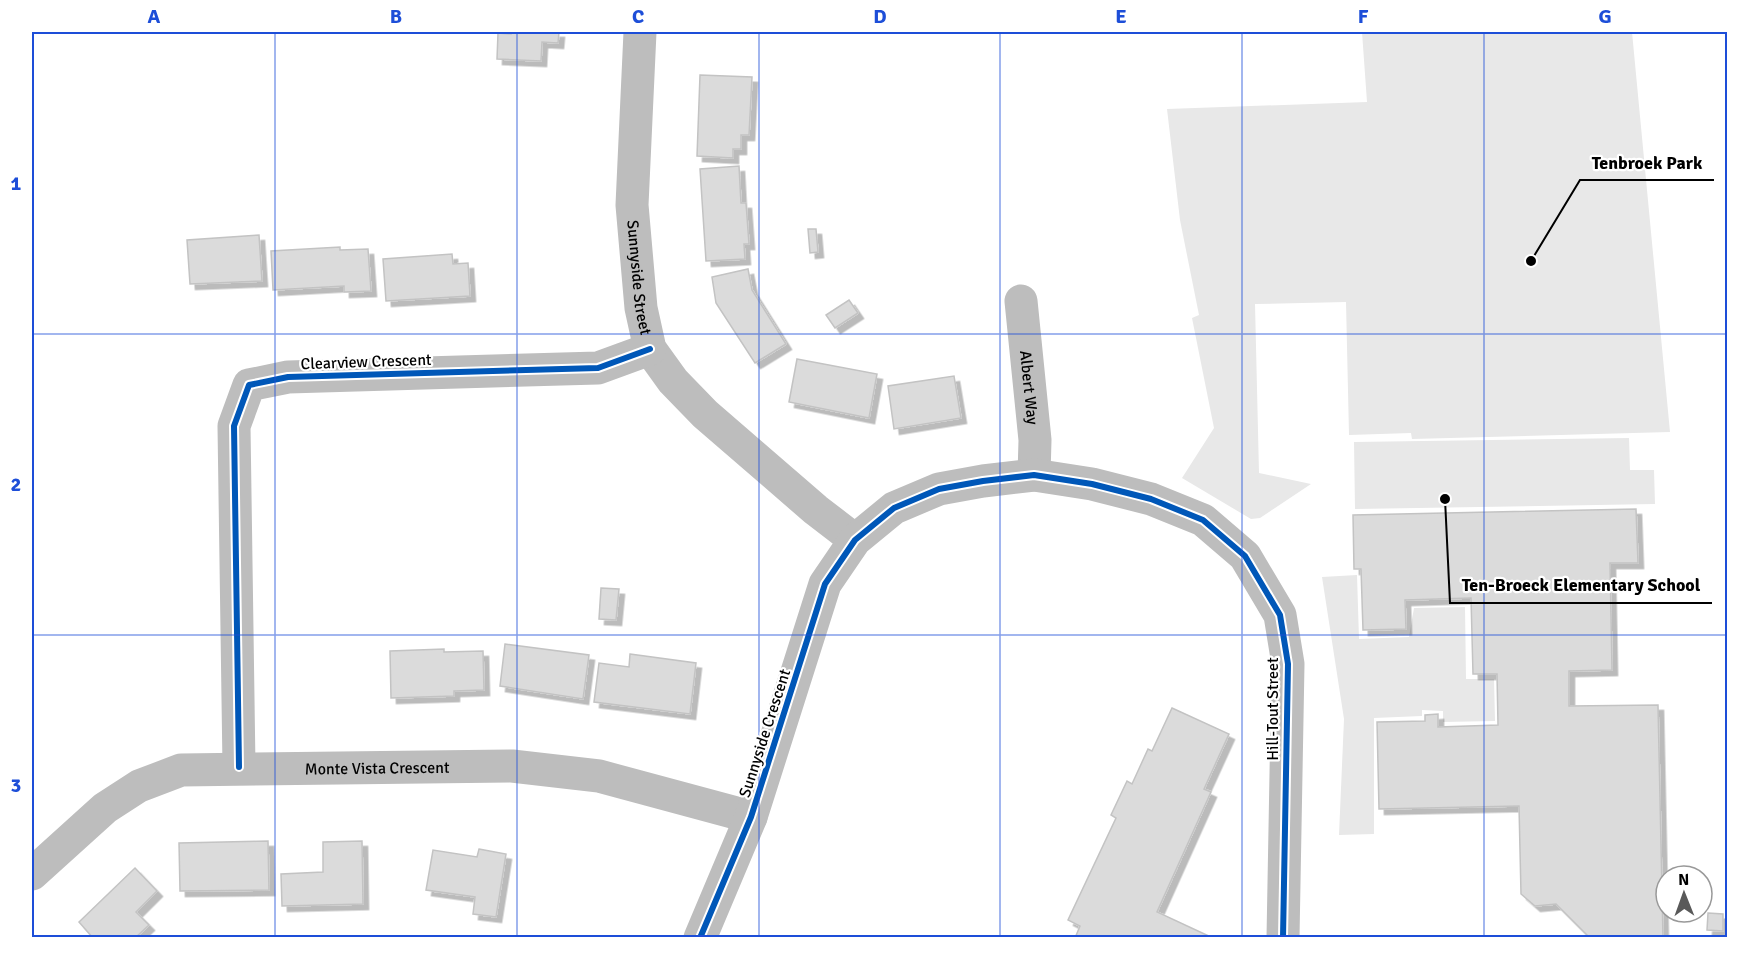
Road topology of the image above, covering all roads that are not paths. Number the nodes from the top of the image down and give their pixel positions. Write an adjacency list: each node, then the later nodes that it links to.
1 (640, 32): 3 (street, Sunnyside Street)
2 (1021, 301): 4 (street, Albert Way)
3 (650, 349): 5 (street, Sunnyside Street); 6 (street, Clearview Crescent)
4 (1034, 475): 5 (street, Hill-Tout Street); 10 (street, Hill-Tout Street)
5 (855, 540): 7 (street, Sunnyside Crescent)
6 (239, 767): 7 (street, Monte Vista Crescent); 8 (street, Monte Vista Crescent)
7 (751, 817): 9 (street, Sunnyside Crescent)
8 (32, 874)
9 (700, 938)
10 (1283, 938)

